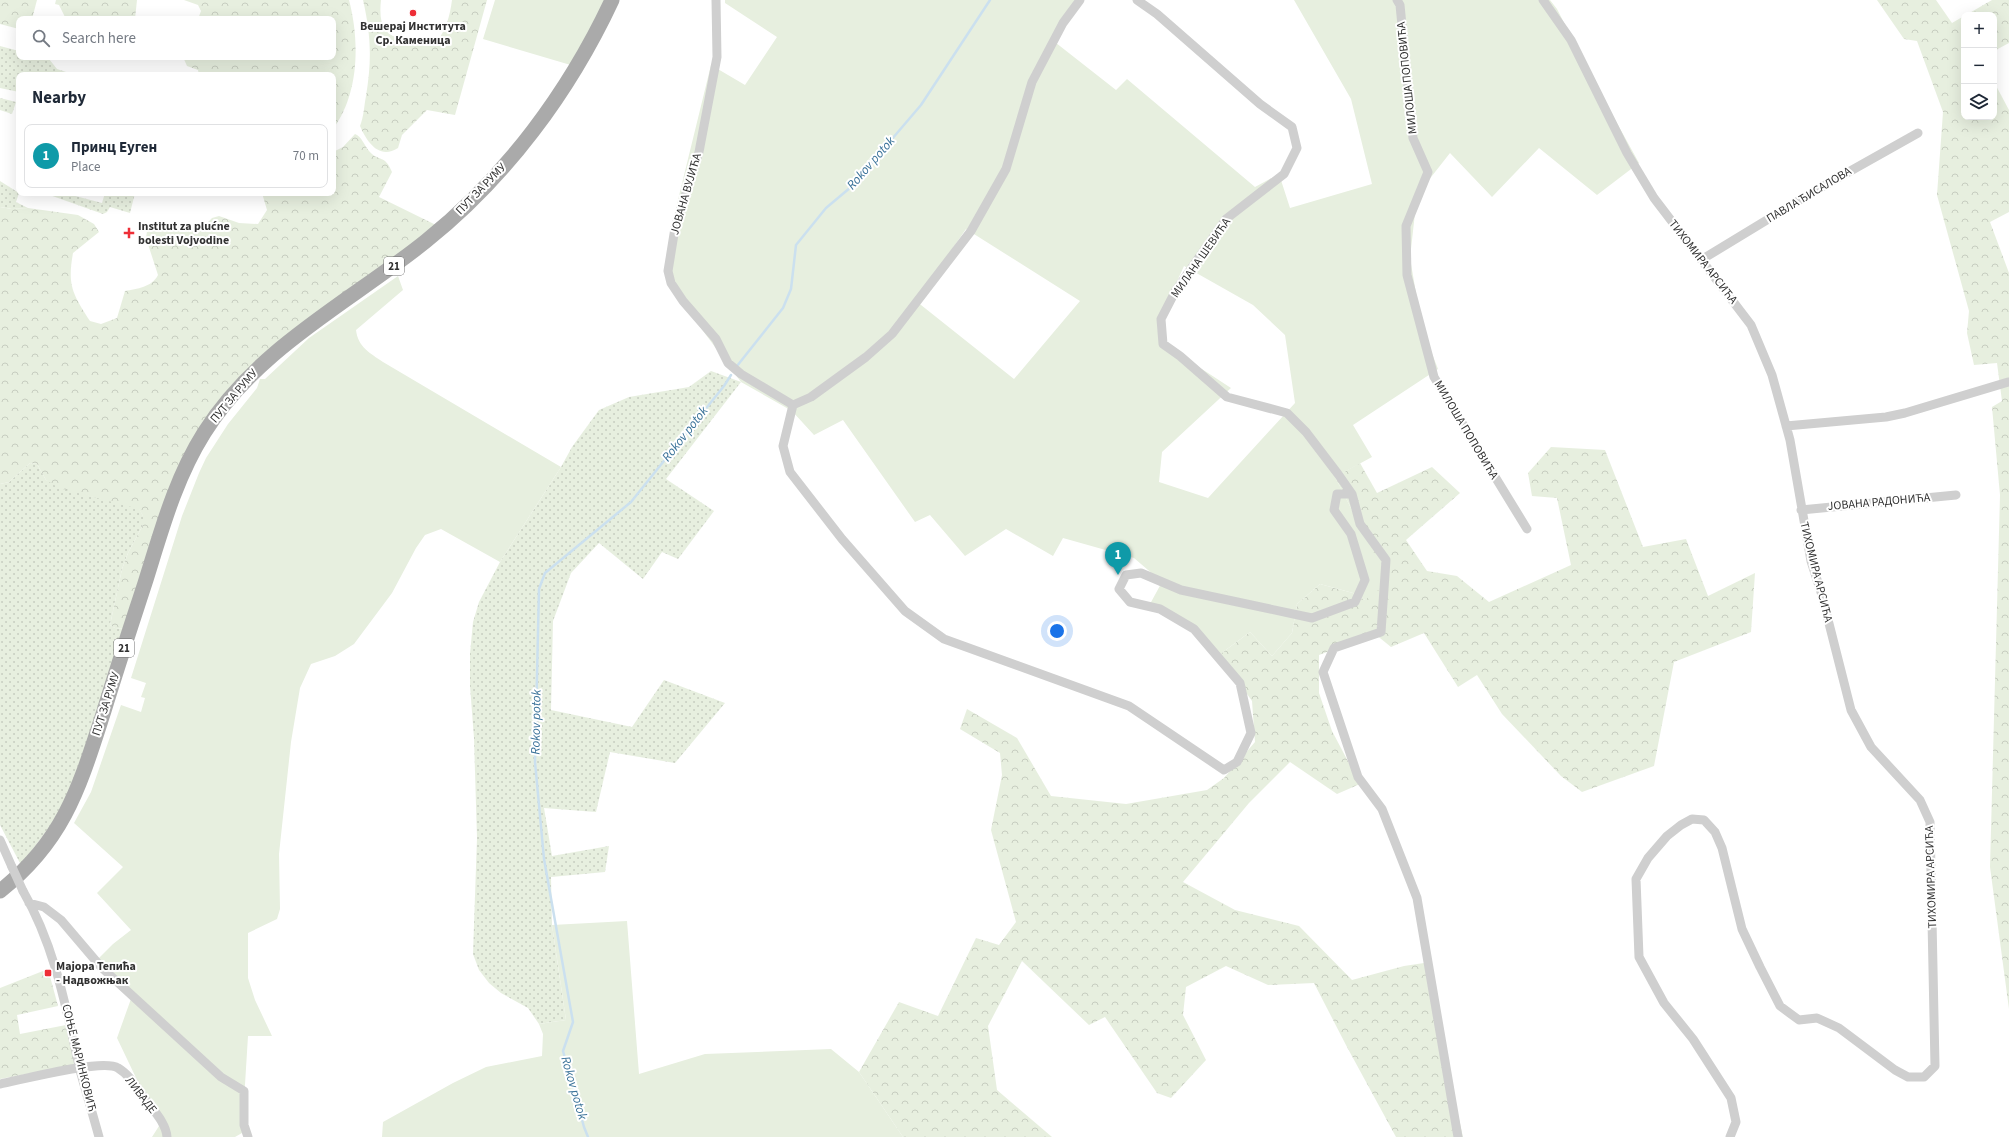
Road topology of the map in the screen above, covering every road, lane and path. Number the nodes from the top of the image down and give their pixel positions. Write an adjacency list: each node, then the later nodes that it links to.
1 (612, 0): 17 (main road, ПУТ ЗА РУМУ / 21)
2 (716, 0): 10 (street, ЈОВАНА ВУЈИЋА)
3 (1080, 0): 10 (street)
4 (1137, 0): 12 (street, МИЛАНА ШЕВИЋА)
5 (1397, 0): 15 (street, МИЛОША ПОПОВИЋА)
6 (1543, 0): 8 (street, ТИХОМИРА АРСИЋА)
7 (1918, 133): 8 (street, ПАВЛА ЂИСАЛОВА)
8 (1701, 260): 11 (street, ТИХОМИРА АРСИЋА)
9 (2008, 382): 11 (street)
10 (793, 405): 12 (street)
11 (1786, 426): 14 (street, ТИХОМИРА АРСИЋА)
12 (1352, 494): 24 (street)
13 (1956, 495): 14 (street, ЈОВАНА РАДОНИЋА)
14 (1801, 510): 25 (street, ТИХОМИРА АРСИЋА)
15 (1527, 529)
16 (0, 840): 18 (street, СОЊЕ МАРИНКОВИЋ, bridge)
17 (0, 891)
18 (29, 903): 19 (street, СОЊЕ МАРИНКОВИЋ); 23 (street)
19 (80, 1068): 20 (street); 21 (street, СОЊЕ МАРИНКОВИЋ); 22 (street, ЛИВАДЕ)
20 (0, 1084)
21 (100, 1137)
22 (167, 1137)
23 (248, 1137)
24 (1458, 1137)
25 (1730, 1137)

